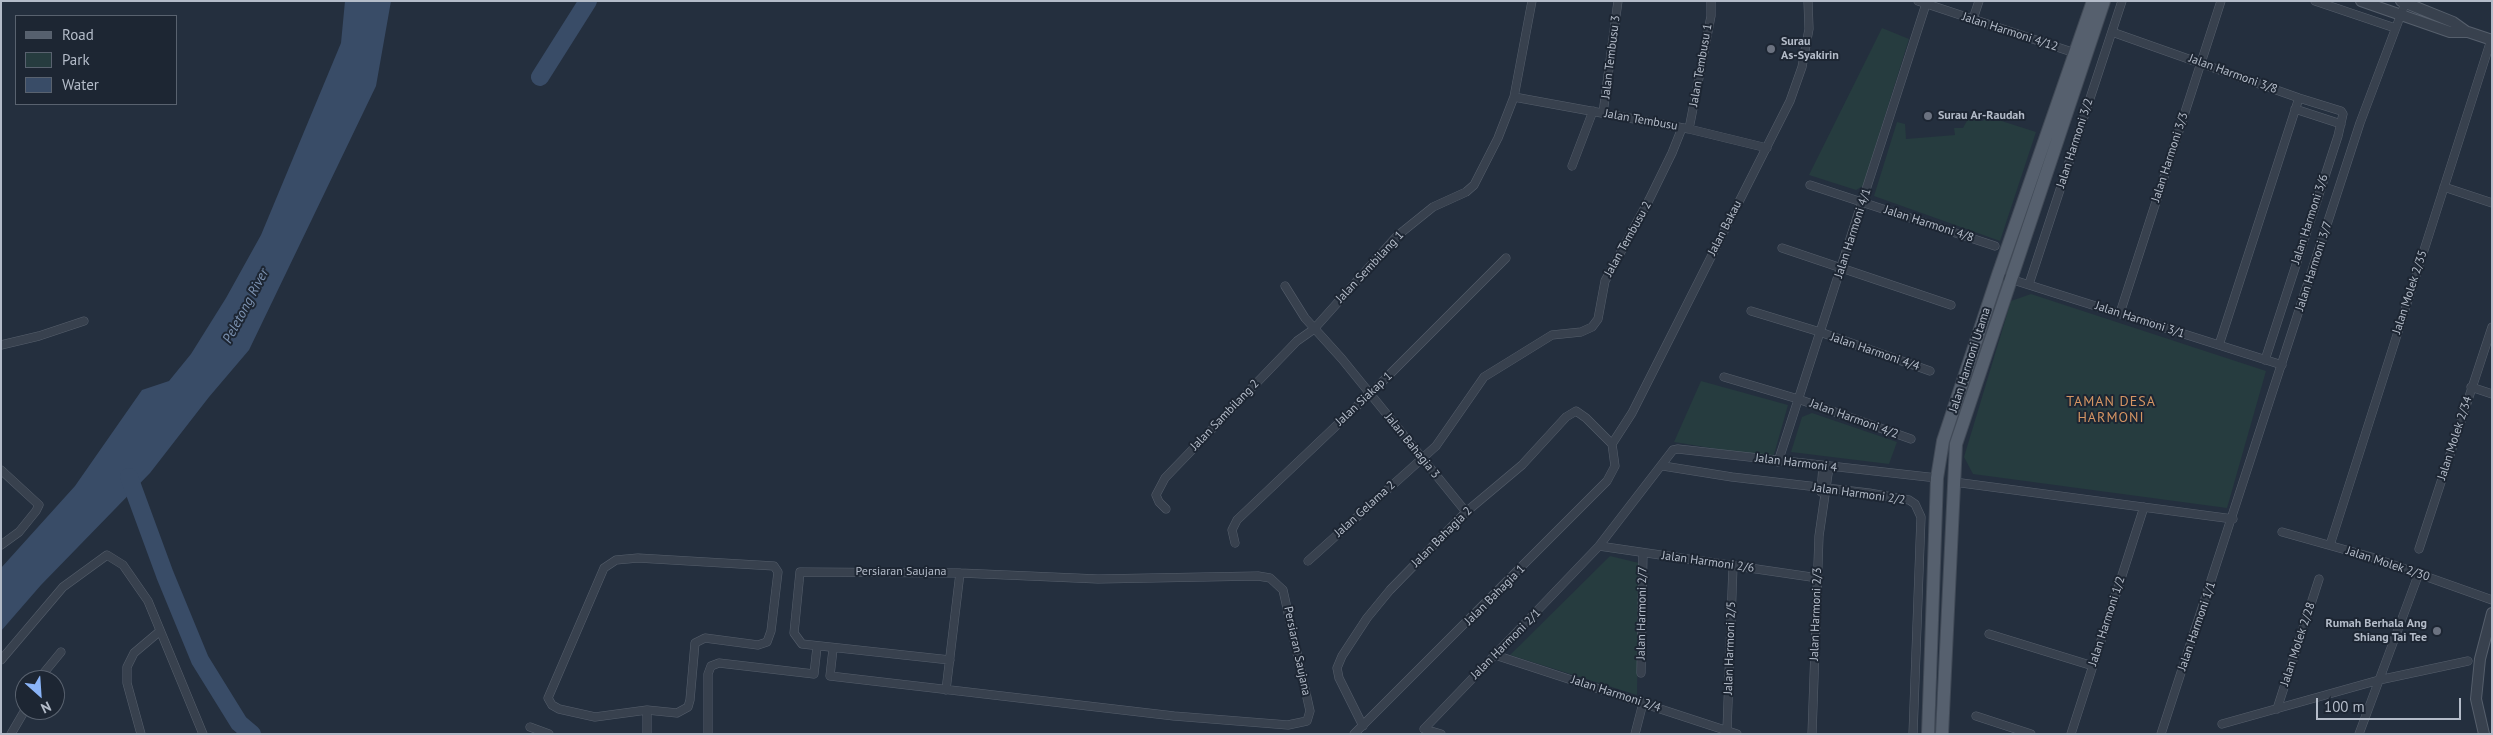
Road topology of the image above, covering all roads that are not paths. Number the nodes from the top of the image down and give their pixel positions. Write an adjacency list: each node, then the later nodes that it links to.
1 (1532, 1): 23 (street, Jalan Sembilang 1)
2 (1618, 1): 25 (street, Jalan Tembusu 3)
3 (1711, 1): 29 (street, Jalan Tembusu 1)
4 (1808, 1): 30 (street, Jalan Bakau)
5 (1918, 1): 14 (street, Jalan Harmoni 4/12)
6 (1979, 1): 16 (street)
7 (2093, 1): 21 (main road, Jalan Harmoni Utama)
8 (2104, 1): 41 (main road, Jalan Harmoni Utama)
9 (2122, 1): 18 (street, Jalan Harmoni 3/2)
10 (2221, 1): 22 (street, Jalan Harmoni 3/3)
11 (2314, 1): 17 (street)
12 (2361, 1): 15 (street)
13 (2404, 2): 15 (street, Jalan Harmoni 3/7); 19 (street)
14 (1926, 4): 16 (street, Jalan Harmoni 4/12); 34 (street, Jalan Harmoni 4/1)
15 (2401, 15): 17 (street, Jalan Harmoni 3/7); 19 (street)
16 (1973, 19): 21 (street, Jalan Harmoni 4/12)
17 (2395, 28): 54 (street, Jalan Harmoni 3/7)
18 (2112, 32): 22 (street, Jalan Harmoni 3/8); 42 (street, Jalan Harmoni 3/2)
19 (2468, 32): 20 (street)
20 (2491, 40): 33 (street, Jalan Molek 2/35)
21 (2075, 53): 40 (main road, Jalan Harmoni Utama)
22 (2201, 62): 24 (street, Jalan Harmoni 3/8); 46 (street, Jalan Harmoni 3/3)
23 (1516, 90): 27 (street, Jalan Tembusu); 49 (street, Jalan Sembilang 1)
24 (2299, 98): 26 (street); 28 (street, Jalan Harmoni 3/8)
25 (1604, 108): 27 (street, Jalan Tembusu); 29 (street, Jalan Tembusu)
26 (2295, 109): 28 (street); 52 (street)
27 (1593, 111): 31 (street)
28 (2341, 124): 53 (street, Jalan Harmoni 3/6)
29 (1688, 126): 30 (street, Jalan Tembusu); 63 (street, Jalan Tembusu 2)
30 (1767, 148): 62 (street, Jalan Bakau)
31 (1572, 166)
32 (1810, 185): 34 (street, Jalan Harmoni 4/8)
33 (2444, 187): 35 (street); 78 (street, Jalan Molek 2/35)
34 (1862, 203): 36 (street, Jalan Harmoni 4/8); 39 (street, Jalan Harmoni 4/1)
35 (2492, 203)
36 (1995, 246)
37 (1782, 248): 39 (street)
38 (1506, 258): 58 (street, Jalan Siakap 1)
39 (1842, 268): 44 (street); 50 (street, Jalan Harmoni 4/1)
40 (1998, 274): 41 (street, Jalan Harmoni 3/1); 68 (main road, Jalan Harmoni Utama)
41 (2011, 279): 42 (street, Jalan Harmoni 3/1); 69 (main road, Jalan Harmoni Utama)
42 (2029, 284): 46 (street, Jalan Harmoni 3/1)
43 (1284, 286): 49 (street, Jalan Bahagia 3)
44 (1951, 305)
45 (1751, 311): 50 (street, Jalan Harmoni 4/4)
46 (2120, 314): 52 (street, Jalan Harmoni 3/1)
47 (84, 321): 51 (street)
48 (2492, 327): 57 (street, Jalan Molek 2/34)
49 (1314, 329): 58 (street, Jalan Bahagia 3); 72 (street, Jalan Sambilang 2)
50 (1820, 332): 55 (street, Jalan Harmoni 4/4); 60 (street, Jalan Harmoni 4/1)
51 (1, 345)
52 (2219, 345): 53 (street, Jalan Harmoni 3/1)
53 (2265, 360): 54 (street, Jalan Harmoni 3/1)
54 (2282, 365): 74 (street, Jalan Harmoni 3/7)
55 (1930, 371)
56 (1724, 377): 60 (street, Jalan Harmoni 4/2)
57 (2472, 387): 59 (street); 80 (street, Jalan Molek 2/34)
58 (1370, 394): 63 (street, Jalan Bahagia 3); 76 (street, Jalan Siakap 1)
59 (2492, 394)
60 (1798, 399): 61 (street, Jalan Harmoni 4/2); 64 (street, Jalan Harmoni 4/1)
61 (1911, 439)
62 (1612, 444): 73 (street, Jalan Bahagia 2); 110 (street, Jalan Bahagia 1)
63 (1422, 458): 73 (street, Jalan Bahagia 3); 82 (street, Jalan Gelama 2)
64 (1778, 462): 65 (street, Jalan Harmoni 4); 66 (street, Jalan Harmoni 4)
65 (1663, 466): 70 (street, Jalan Harmoni 2/2); 79 (street, Jalan Harmoni 2/1)
66 (1826, 467): 68 (street, Jalan Harmoni 4); 70 (street, Jalan Harmoni 2/3)
67 (1, 470): 77 (street)
68 (1937, 478): 125 (main road, Jalan Harmoni Utama)
69 (1954, 482): 71 (street); 126 (main road, Jalan Harmoni Utama)
70 (1824, 491): 86 (street, Jalan Harmoni 2/3); 124 (street, Jalan Harmoni 2/2)
71 (2144, 508): 74 (street); 99 (street, Jalan Harmoni 1/2)
72 (1166, 509)
73 (1466, 512): 110 (street, Jalan Bahagia 2)
74 (2233, 519): 129 (street, Jalan Harmoni 1/1)
75 (2282, 532): 78 (street, Jalan Molek 2/30)
76 (1235, 543)
77 (1, 545)
78 (2330, 545): 85 (street, Jalan Molek 2/30)
79 (1599, 546): 81 (street, Jalan Harmoni 2/6); 95 (street, Jalan Harmoni 2/1)
80 (2419, 549)
81 (1644, 553): 83 (street, Jalan Harmoni 2/6); 101 (street, Jalan Harmoni 2/7)
82 (1308, 561)
83 (1733, 566): 86 (street, Jalan Harmoni 2/6); 112 (street, Jalan Harmoni 2/5)
84 (960, 573): 92 (street, Persiaran Saujana); 97 (street); 103 (street, Persiaran Saujana)
85 (2419, 574): 88 (street, Jalan Molek 2/30); 102 (street)
86 (1818, 578): 123 (street, Jalan Harmoni 2/3)
87 (2319, 579): 105 (street, Jalan Molek 2/28)
88 (2492, 600)
89 (2492, 612): 131 (street)
90 (160, 631): 96 (street); 114 (street); 115 (street)
91 (1989, 634): 99 (street)
92 (817, 647): 93 (street); 118 (street)
93 (833, 648): 97 (street); 103 (street, Persiaran Saujana)
94 (61, 652): 100 (street)
95 (1495, 655): 104 (street, Jalan Harmoni 2/4); 120 (street, Jalan Harmoni 2/1)
96 (1, 660)
97 (950, 660): 103 (street)
98 (2468, 661): 102 (street)
99 (2093, 666): 128 (street, Jalan Harmoni 1/2)
100 (46, 670)
101 (1641, 673)
102 (2379, 680): 105 (street); 130 (street)
103 (946, 690)
104 (1643, 703): 112 (street, Jalan Harmoni 2/4); 121 (street)
105 (2277, 709): 109 (street)
106 (647, 710): 106 (street); 117 (street)
107 (1976, 716): 127 (street)
108 (19, 720): 113 (street)
109 (2222, 724)
110 (1363, 726): 119 (street, Jalan Bahagia 1)
111 (530, 727): 116 (street)
112 (1727, 730): 122 (street, Jalan Harmoni 2/4)
113 (11, 734)
114 (141, 734)
115 (203, 734)
116 (549, 734)
117 (647, 734)
118 (708, 734)
119 (1354, 734)
120 (1441, 734)
121 (1635, 734)
122 (1737, 734)
123 (1812, 734)
124 (1913, 734)
125 (1928, 734)
126 (1942, 734)
127 (2031, 734)
128 (2071, 734)
129 (2161, 734)
130 (2359, 734)
131 (2484, 734)

